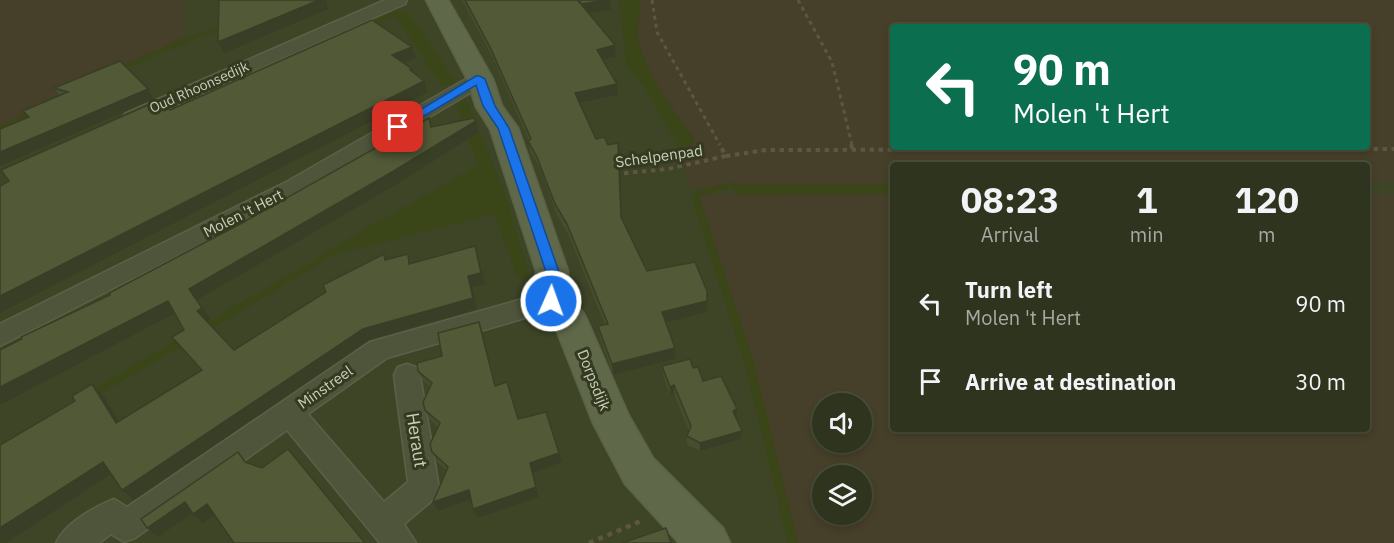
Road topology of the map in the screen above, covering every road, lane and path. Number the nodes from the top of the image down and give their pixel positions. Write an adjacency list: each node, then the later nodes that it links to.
1 (399, 0): 6 (street, Oud Rhoonsedijk)
2 (436, 0): 5 (street)
3 (652, 0): 11 (path, Schelpenpad)
4 (798, 0): 9 (path)
5 (480, 79): 13 (street); 14 (street, Molen 't Hert)
6 (115, 125)
7 (1370, 149): 8 (path, Schelpenpad)
8 (1394, 149)
9 (853, 150): 10 (path, Schelpenpad); 11 (path, Schelpenpad)
10 (1317, 150)
11 (726, 156): 12 (path, Schelpenpad)
12 (614, 174)
13 (551, 301): 16 (street, Minstreel); 17 (street, Dorpsdijk)
14 (0, 336)
15 (406, 375): 18 (street, Heraut)
16 (289, 412): 18 (street, Heraut); 19 (street, Minstreel)
17 (672, 508): 21 (path); 22 (street, Dorpsdijk)
18 (392, 532)
19 (130, 535): 20 (street, Minstreel)
20 (72, 543)
21 (589, 543)
22 (708, 543)

